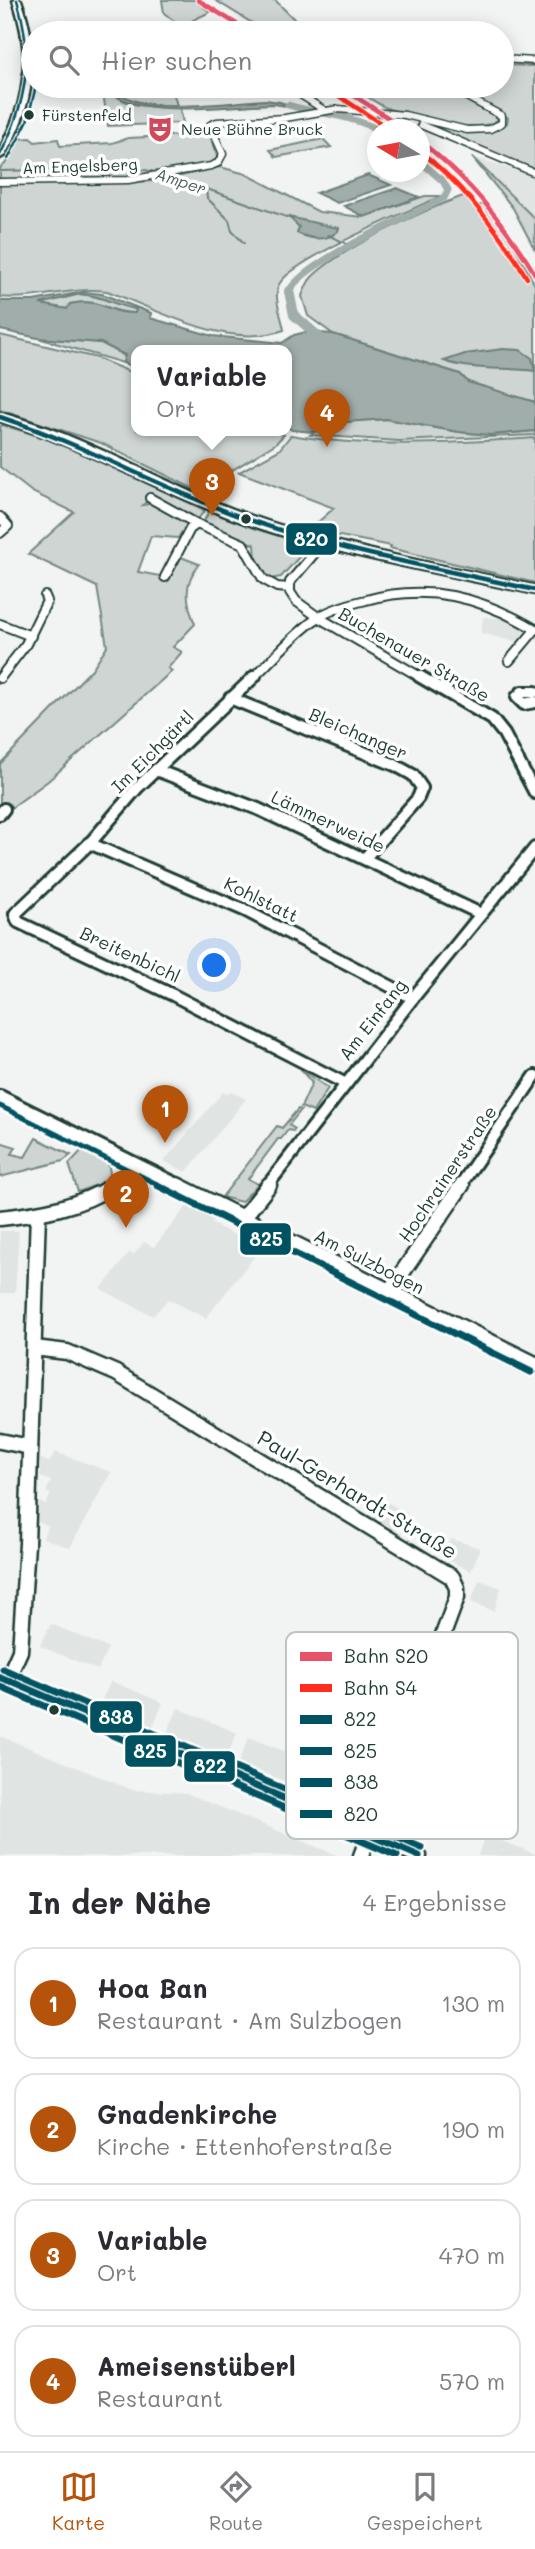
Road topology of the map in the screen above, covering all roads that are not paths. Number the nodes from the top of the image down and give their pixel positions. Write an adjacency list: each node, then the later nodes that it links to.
1 (17, 0): 2 (main road)
2 (23, 21)
3 (514, 62): 4 (street)
4 (535, 63)
5 (26, 98): 10 (main road)
6 (303, 98): 8 (street)
7 (469, 98): 9 (street, Am Engelsberg)
8 (318, 112): 9 (street, Am Engelsberg); 12 (street, Am Engelsberg)
9 (396, 114): 11 (street)
10 (0, 155)
11 (535, 173)
12 (0, 183)
13 (0, 417): 18 (main road)
14 (150, 498): 16 (street, Buchenauer Straße)
15 (0, 517): 17 (street)
16 (197, 524): 19 (street); 20 (street, Buchenauer Straße)
17 (0, 533)
18 (324, 542): 20 (street); 21 (main road)
19 (164, 577)
20 (289, 588): 23 (street, Buchenauer Straße)
21 (535, 590)
22 (46, 596): 26 (street)
23 (318, 617): 25 (street); 30 (street, Im Eichgärtl); 33 (street, Buchenauer Straße)
24 (0, 624): 26 (street)
25 (535, 629): 27 (street)
26 (31, 636): 28 (street)
27 (509, 661)
28 (0, 678)
29 (535, 692): 31 (street)
30 (230, 698): 32 (street, Im Eichgärtl); 36 (street, Bleichanger)
31 (535, 702)
32 (156, 770): 34 (street, Im Eichgärtl); 36 (street, Lämmerweide)
33 (535, 793)
34 (89, 844): 37 (street, Im Eichgärtl); 39 (street, Kohlstatt)
35 (535, 848): 38 (street, Am Einfang)
36 (365, 858): 38 (street, Lämmerweide)
37 (15, 914): 41 (street, Breitenbichl)
38 (481, 914): 39 (street, Am Einfang)
39 (413, 998): 41 (street, Am Einfang)
40 (535, 1076): 47 (street, Hochrainerstraße)
41 (345, 1084): 46 (street, Am Einfang)
42 (0, 1097): 43 (street, Am Sulzbogen)
43 (138, 1166): 44 (street); 46 (street, Am Sulzbogen)
44 (38, 1213): 45 (street); 48 (street)
45 (0, 1218)
46 (243, 1218): 47 (street, Am Sulzbogen)
47 (389, 1292): 49 (street, Am Sulzbogen)
48 (34, 1348): 51 (street); 52 (street, Paul-Gerhardt-Straße)
49 (535, 1364)
50 (0, 1441): 51 (street)
51 (30, 1447): 53 (street)
52 (444, 1632)
53 (4, 1679): 54 (street)
54 (286, 1799)
55 (367, 1839): 57 (street, Paul-Gerhardt-Straße)
56 (380, 1839): 58 (street)
57 (361, 1856)
58 (419, 1856)

